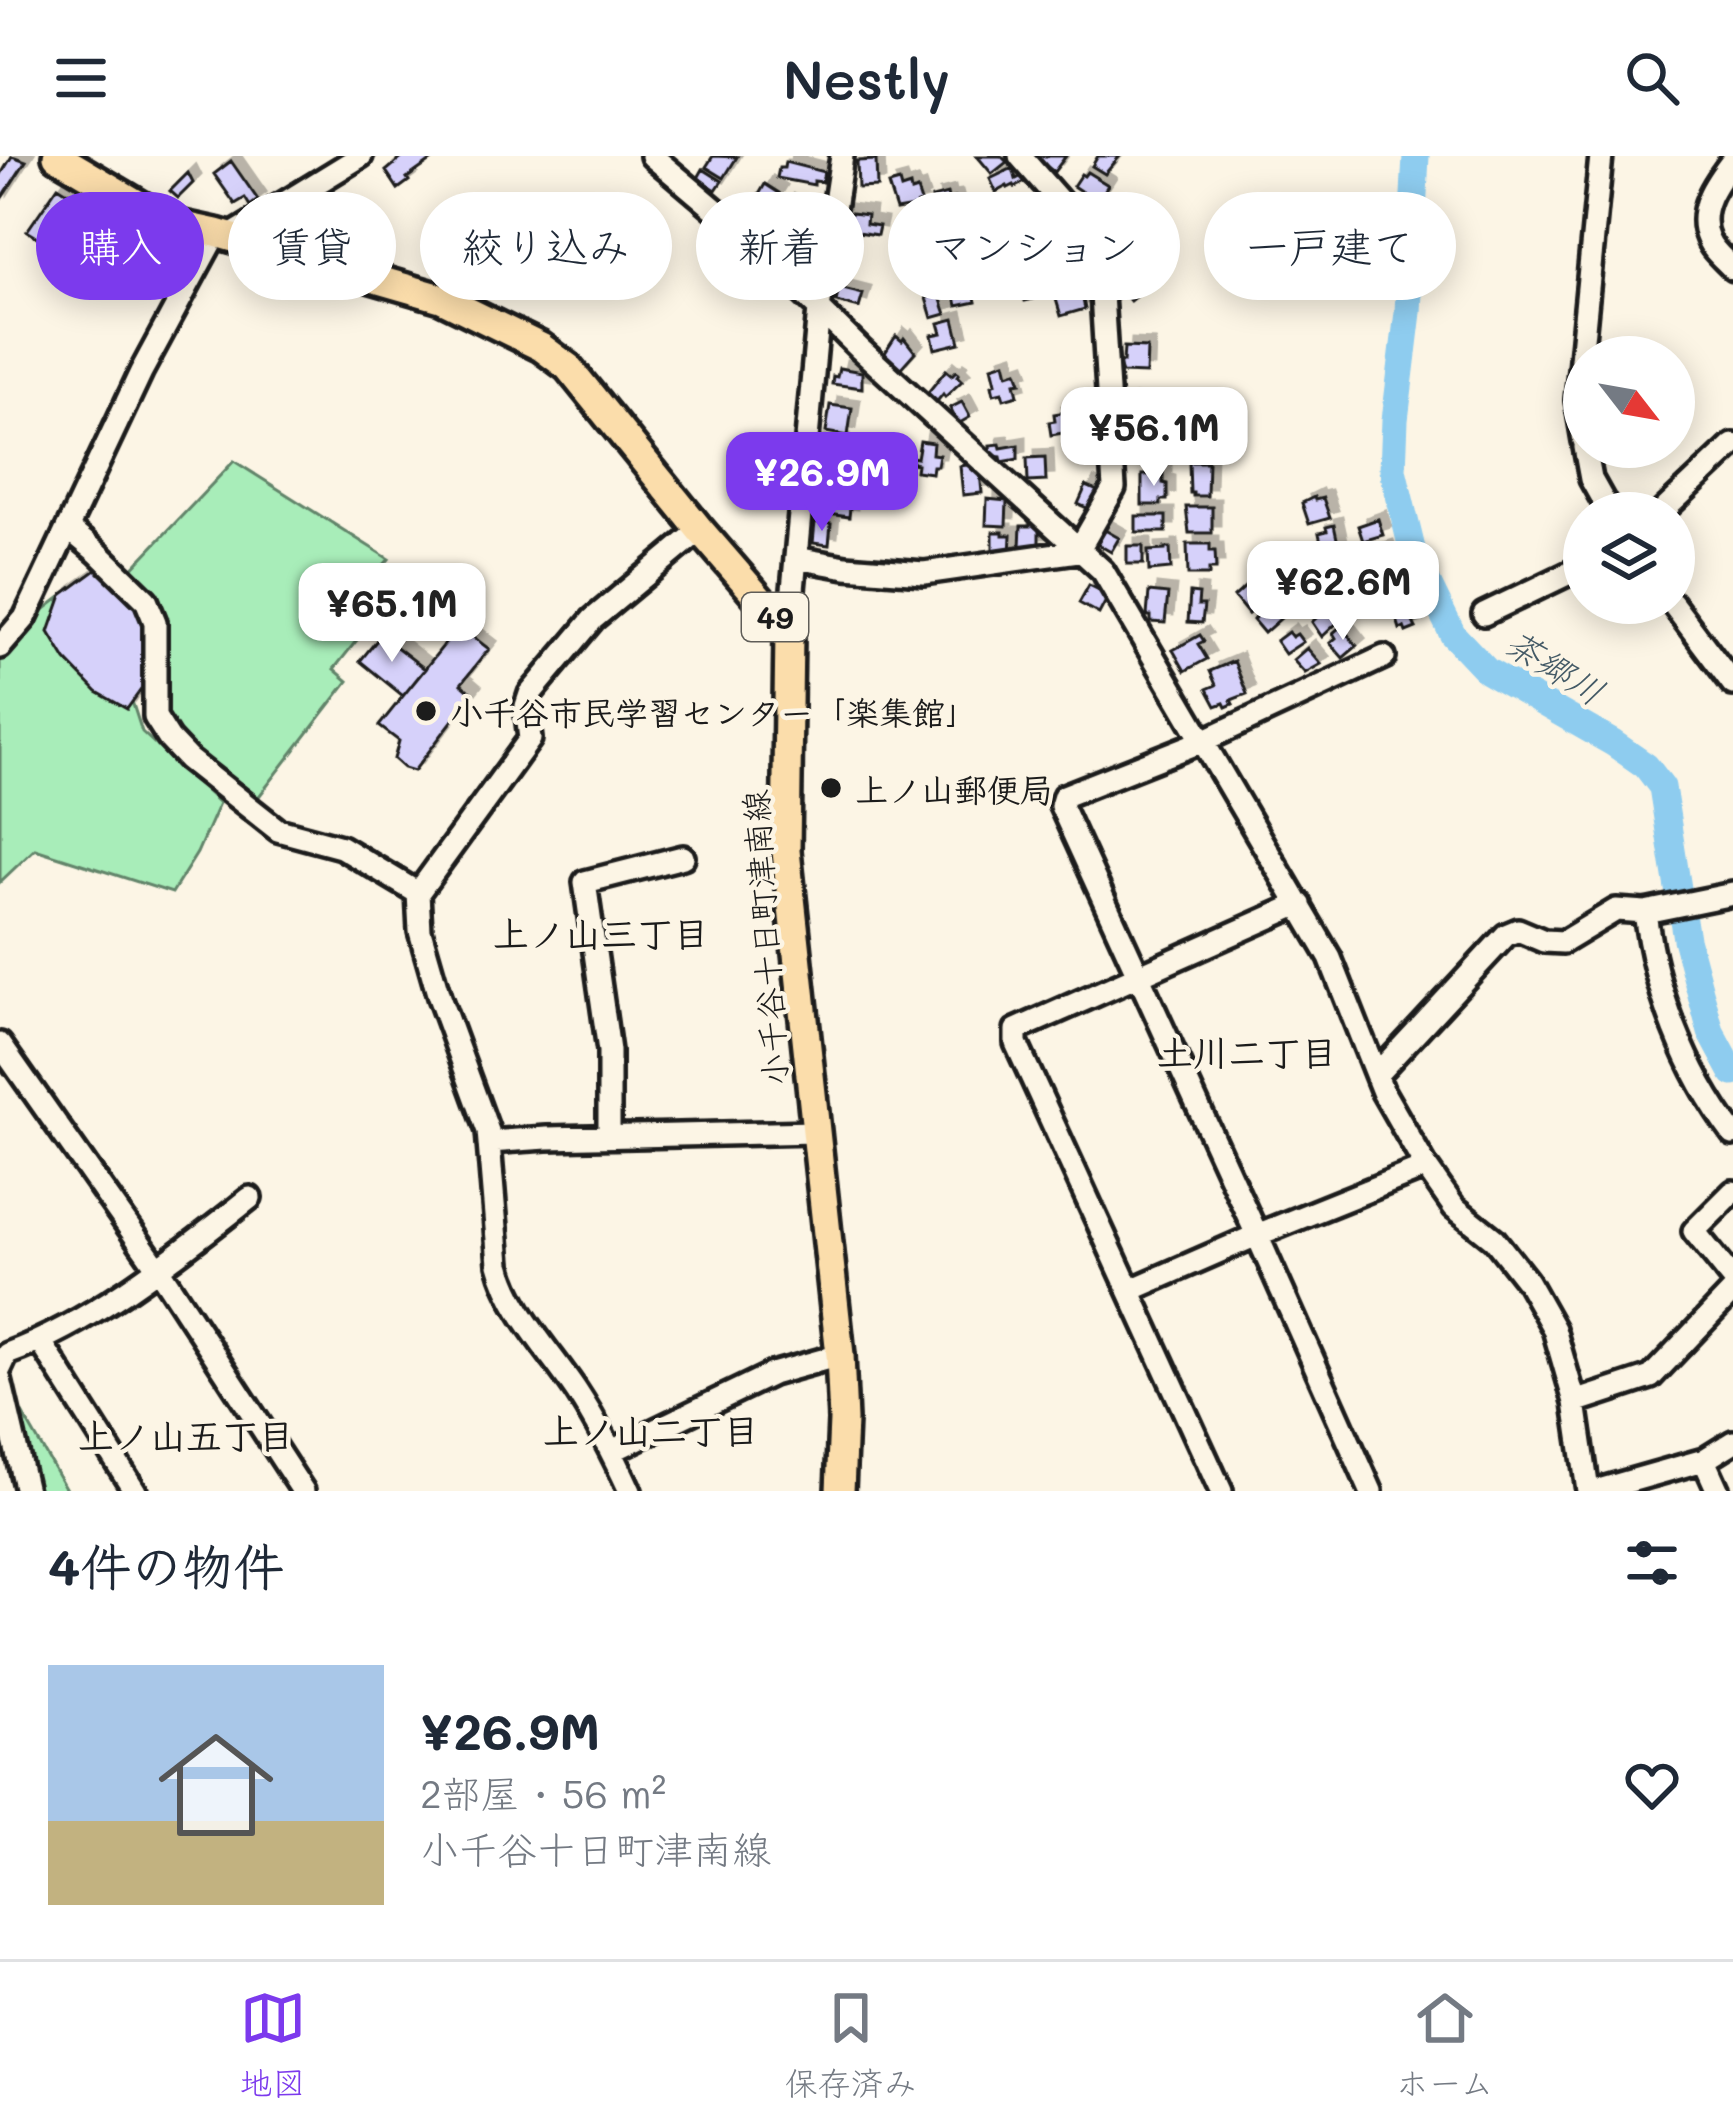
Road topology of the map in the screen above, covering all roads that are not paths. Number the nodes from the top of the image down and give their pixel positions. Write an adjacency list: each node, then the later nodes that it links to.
1 (57, 156): 8 (main road, 49)
2 (361, 156): 8 (street)
3 (652, 156): 10 (street)
4 (842, 156): 10 (street)
5 (1020, 156): 16 (street)
6 (1601, 156): 11 (street)
7 (1733, 160): 9 (street)
8 (223, 235): 14 (street); 15 (main road, 49)
9 (1733, 268)
10 (819, 309): 16 (street); 17 (street)
11 (1583, 336)
12 (1733, 445): 13 (street)
13 (1683, 492)
14 (69, 529): 22 (street); 27 (street)
15 (700, 530): 21 (main road, 49); 27 (street)
16 (1078, 551): 17 (street); 25 (street)
17 (796, 558): 21 (street)
18 (1563, 576): 19 (street)
19 (1484, 614)
20 (1688, 624): 24 (street)
21 (789, 633): 34 (main road, 小千谷十日町津南線 / 49)
22 (0, 647)
23 (1384, 657): 25 (street)
24 (1733, 684)
25 (1202, 741): 29 (street); 31 (street)
26 (682, 857): 36 (street)
27 (418, 892): 37 (street)
28 (1726, 896): 30 (street)
29 (1300, 904): 31 (street); 33 (street)
30 (1645, 912): 33 (street); 35 (street)
31 (1139, 977): 41 (street); 44 (street)
32 (0, 1044): 42 (street)
33 (1377, 1074): 38 (street)
34 (816, 1132): 36 (street); 47 (main road, 小千谷十日町津南線 / 49)
35 (1733, 1134)
36 (609, 1137): 37 (street)
37 (489, 1142): 52 (street)
38 (1426, 1167): 41 (street); 50 (street)
39 (1733, 1192): 43 (street)
40 (250, 1198): 42 (street)
41 (1257, 1235): 44 (street); 60 (street)
42 (159, 1270): 46 (street); 56 (street)
43 (1733, 1280)
44 (1131, 1290): 59 (street)
45 (1733, 1291): 50 (street)
46 (41, 1342): 48 (street); 55 (street)
47 (840, 1355): 52 (street); 58 (main road, 小千谷十日町津南線 / 49)
48 (0, 1370)
49 (0, 1380): 54 (street)
50 (1575, 1402): 61 (street)
51 (1733, 1442): 53 (street)
52 (612, 1451): 57 (street)
53 (1704, 1460): 61 (street); 62 (street)
54 (26, 1491)
55 (135, 1491)
56 (303, 1491)
57 (630, 1491)
58 (840, 1491)
59 (1222, 1491)
60 (1370, 1491)
61 (1592, 1491)
62 (1718, 1491)

